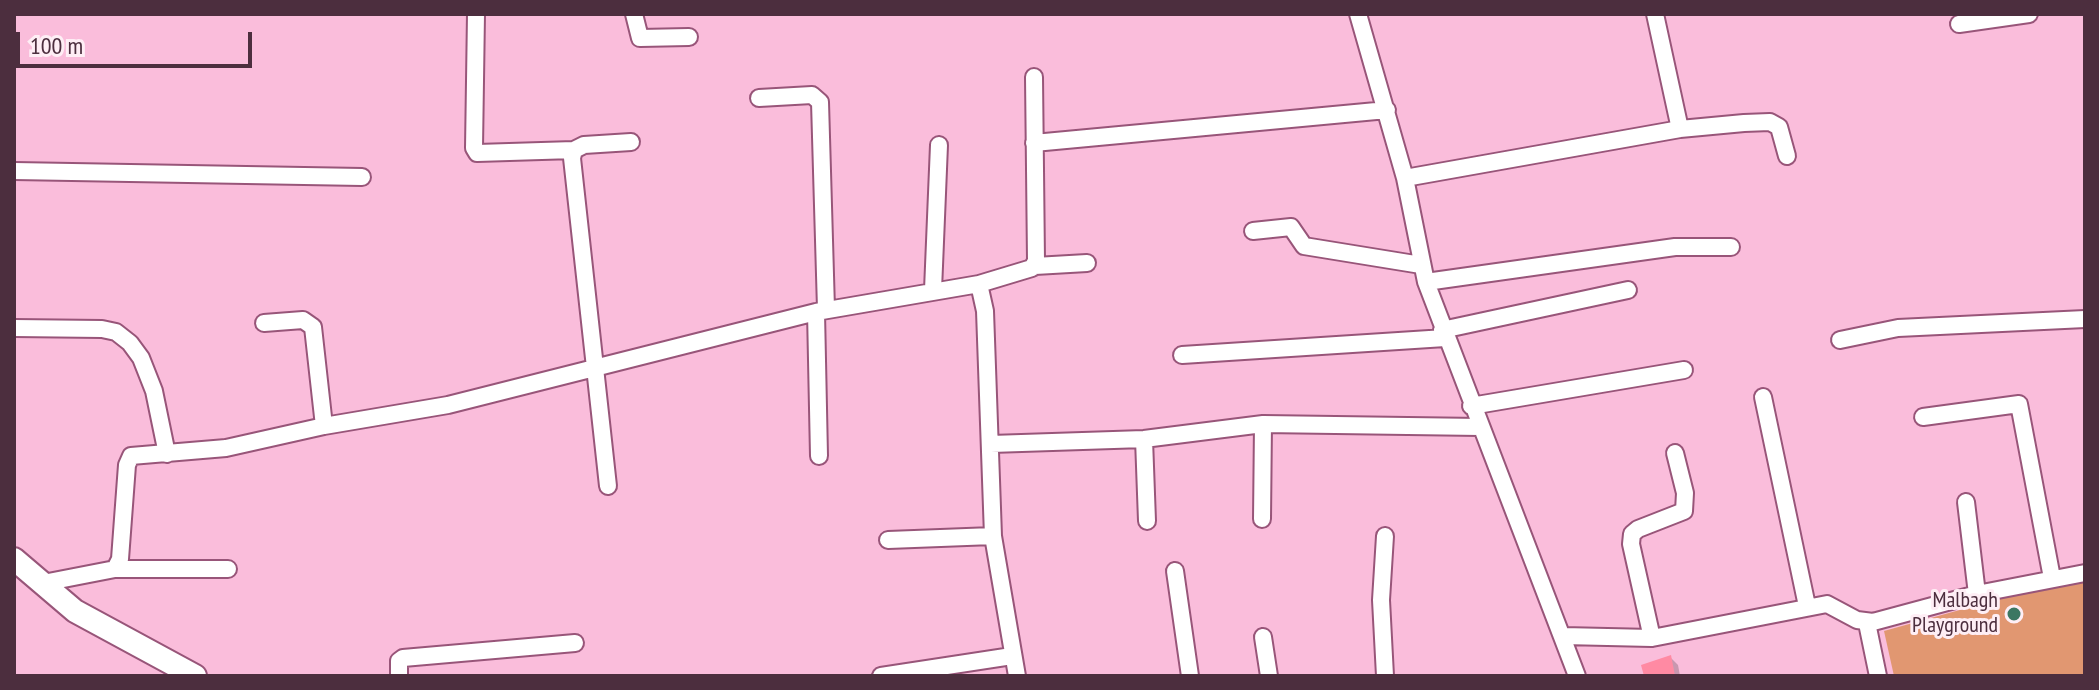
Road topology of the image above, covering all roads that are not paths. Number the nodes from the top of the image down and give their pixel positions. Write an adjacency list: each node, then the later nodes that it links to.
1 (476, 14): 15 (street)
2 (634, 14): 7 (street)
3 (1358, 14): 10 (street)
4 (1655, 14): 11 (street)
5 (2029, 14): 6 (street)
6 (1959, 24)
7 (689, 37)
8 (1034, 77): 13 (street)
9 (759, 98): 28 (street)
10 (1387, 110): 13 (street); 19 (street)
11 (1680, 129): 16 (street); 19 (street)
12 (631, 142): 15 (street)
13 (1034, 143): 23 (street)
14 (939, 145): 26 (street)
15 (574, 150): 35 (street)
16 (1787, 156)
17 (14, 171): 18 (street)
18 (362, 177)
19 (1405, 178): 24 (street)
20 (1253, 231): 24 (street)
21 (1731, 247): 24 (street)
22 (1087, 263): 23 (street)
23 (1035, 266): 25 (street)
24 (1423, 274): 32 (street)
25 (979, 284): 26 (street); 44 (street)
26 (933, 290): 28 (street)
27 (1628, 290): 32 (street)
28 (821, 311): 35 (street); 47 (street)
29 (2085, 319): 33 (street)
30 (264, 323): 41 (street)
31 (14, 328): 46 (street)
32 (1444, 334): 34 (street); 38 (street)
33 (1840, 340)
34 (1182, 355)
35 (595, 370): 41 (street); 48 (street)
36 (1684, 370): 38 (street)
37 (1763, 397): 63 (street)
38 (1471, 406): 42 (street)
39 (1923, 417): 60 (street)
40 (1263, 424): 42 (street); 43 (street); 50 (street)
41 (324, 426): 46 (street)
42 (1480, 427): 65 (street)
43 (1144, 439): 44 (street); 51 (street)
44 (991, 444): 52 (street)
45 (1675, 453): 67 (street)
46 (167, 454): 56 (street)
47 (819, 456)
48 (608, 486)
49 (1966, 502): 62 (street)
50 (1262, 519)
51 (1147, 521)
52 (993, 536): 54 (street); 69 (street)
53 (1385, 536): 76 (street)
54 (888, 540)
55 (14, 559): 61 (street)
56 (115, 569): 57 (street); 61 (street)
57 (228, 569)
58 (1175, 571): 74 (street)
59 (2085, 573): 60 (street)
60 (2052, 578): 62 (street)
61 (43, 583): 70 (street)
62 (1977, 594): 64 (street)
63 (1807, 606): 64 (street); 67 (street)
64 (1867, 623): 78 (street)
65 (1563, 636): 67 (street); 77 (street)
66 (1263, 637): 75 (street)
67 (1652, 638)
68 (575, 643): 71 (street)
69 (1012, 656): 72 (street); 73 (street)
70 (195, 676)
71 (399, 676)
72 (881, 676)
73 (1017, 676)
74 (1190, 676)
75 (1269, 676)
76 (1385, 676)
77 (1577, 676)
78 (1878, 676)

